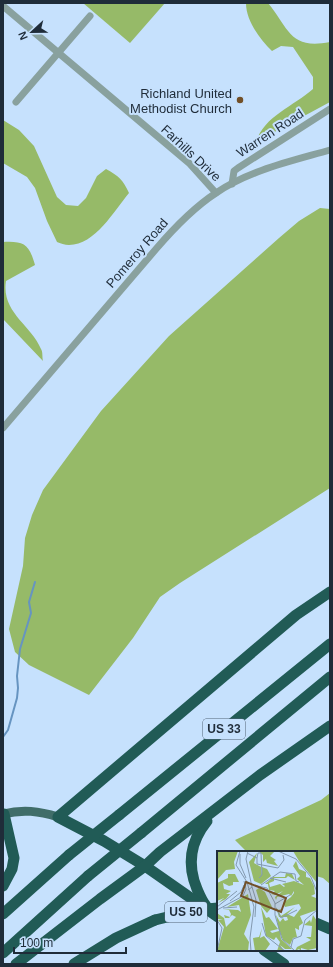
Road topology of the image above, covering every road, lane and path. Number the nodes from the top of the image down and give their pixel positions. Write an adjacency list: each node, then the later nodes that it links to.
1 (3, 6): 3 (street, Farhills Drive)
2 (90, 16): 3 (street)
3 (58, 53): 4 (street); 8 (street, Farhills Drive)
4 (16, 102)
5 (330, 109): 7 (street, Warren Road)
6 (330, 150): 7 (street, Pomeroy Road)
7 (232, 184): 8 (street, Pomeroy Road)
8 (216, 193): 9 (street, Pomeroy Road)
9 (3, 428)
10 (330, 592): 16 (highway)
11 (330, 644): 20 (highway, US 33, bridge)
12 (330, 677): 24 (highway, US 33, bridge)
13 (330, 726): 14 (highway)
14 (217, 810): 17 (highway); 19 (highway)
15 (3, 813): 16 (main road); 18 (highway)
16 (58, 817): 17 (highway)
17 (145, 866): 19 (highway); 25 (highway)
18 (3, 886)
19 (216, 913): 26 (highway, US 50, bridge)
20 (3, 914)
21 (317, 923): 22 (highway)
22 (330, 929)
23 (265, 951): 27 (highway)
24 (3, 953)
25 (16, 964)
26 (74, 964)
27 (284, 964)

